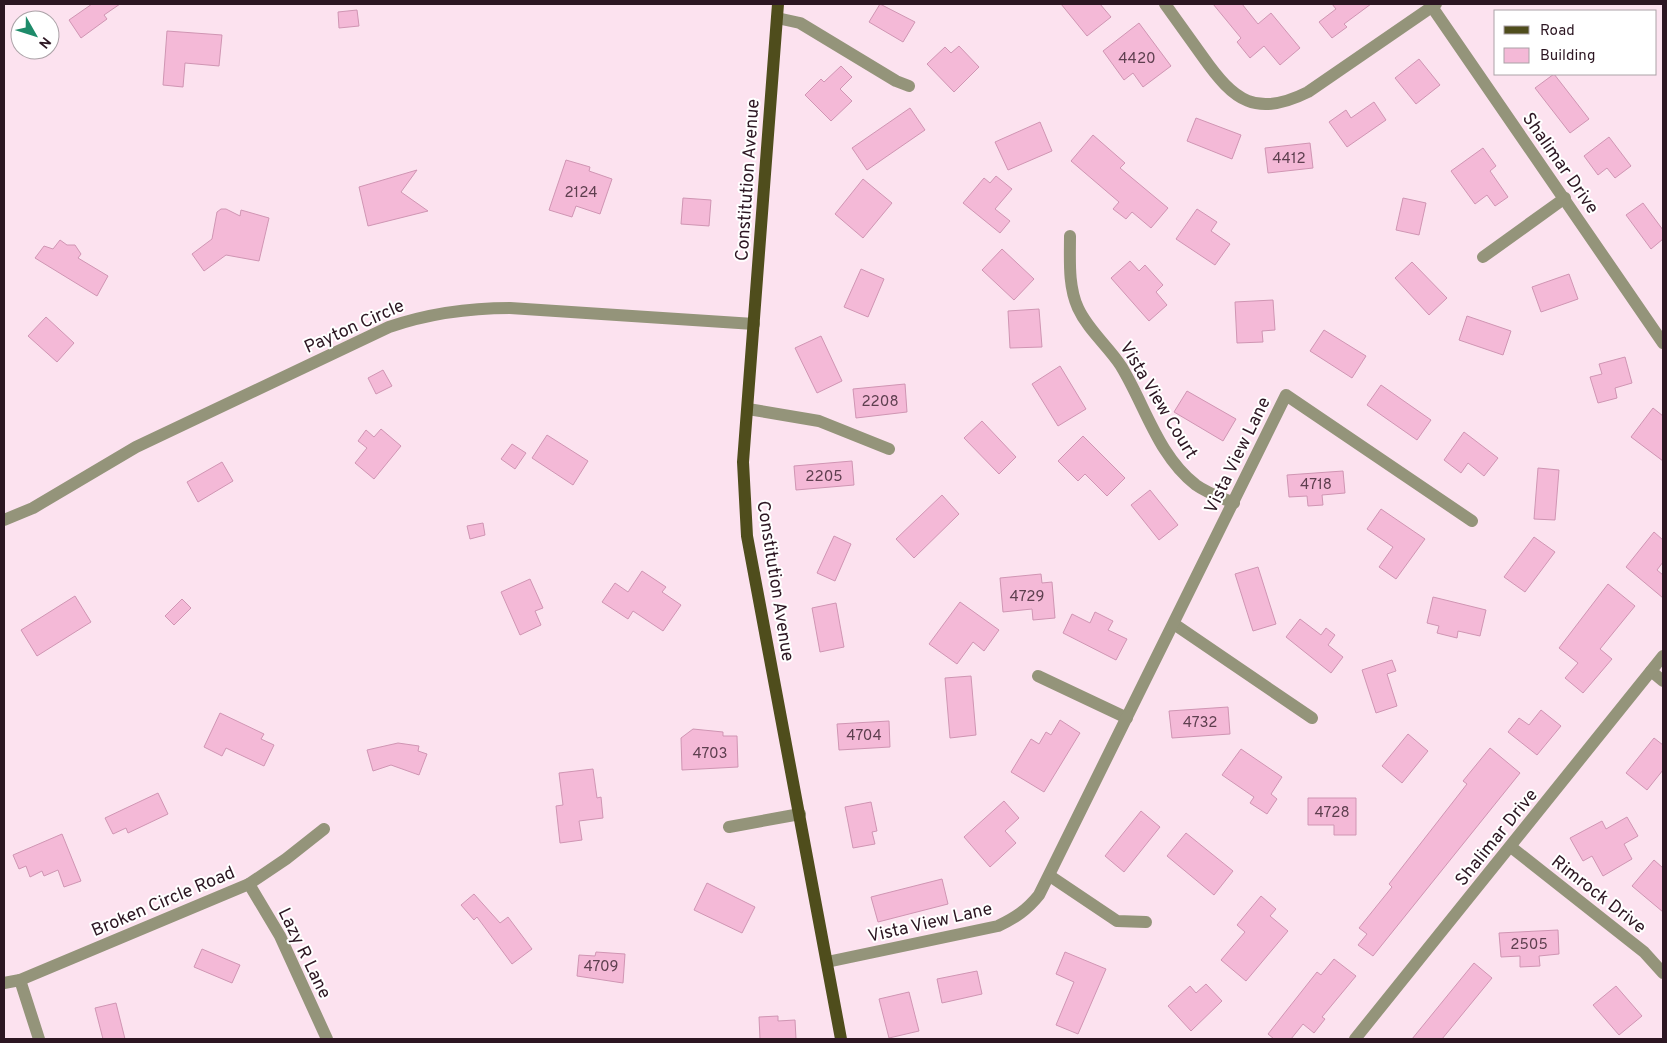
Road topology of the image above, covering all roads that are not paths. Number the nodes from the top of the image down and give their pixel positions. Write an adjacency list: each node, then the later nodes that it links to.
1 (778, 4): 4 (main road, Constitution Avenue)
2 (1165, 4): 3 (street)
3 (1433, 5): 6 (street, Shalimar Drive)
4 (777, 18): 5 (street); 9 (main road, Constitution Avenue)
5 (910, 86)
6 (1564, 198): 8 (street); 10 (street, Shalimar Drive)
7 (1070, 236): 13 (street, Vista View Court)
8 (1483, 257)
9 (754, 324): 11 (main road, Constitution Avenue); 14 (street, Payton Circle)
10 (1663, 343)
11 (748, 409): 12 (street); 23 (main road, Constitution Avenue)
12 (889, 449)
13 (1234, 504): 15 (street, Vista View Lane); 16 (street, Vista View Lane)
14 (4, 520)
15 (1472, 521)
16 (1174, 624): 21 (street, Vista View Lane); 22 (street)
17 (1663, 656): 18 (street, Shalimar Drive)
18 (1651, 671): 20 (street); 26 (street, Shalimar Drive)
19 (1038, 676): 21 (street)
20 (1663, 681)
21 (1127, 718): 27 (street, Vista View Lane)
22 (1312, 718)
23 (800, 814): 24 (street); 30 (main road, Constitution Avenue)
24 (729, 827)
25 (324, 829): 28 (street, Broken Circle Road)
26 (1510, 847): 31 (street, Rimrock Drive); 37 (street, Shalimar Drive)
27 (1050, 876): 29 (street); 30 (street, Vista View Lane)
28 (249, 884): 32 (street, Broken Circle Road); 35 (street, Lazy R Lane)
29 (1146, 922)
30 (827, 962): 36 (main road, Constitution Avenue)
31 (1663, 973)
32 (20, 980): 33 (street, Broken Circle Road); 34 (street)
33 (4, 984)
34 (39, 1039)
35 (327, 1039)
36 (841, 1039)
37 (1355, 1039)

